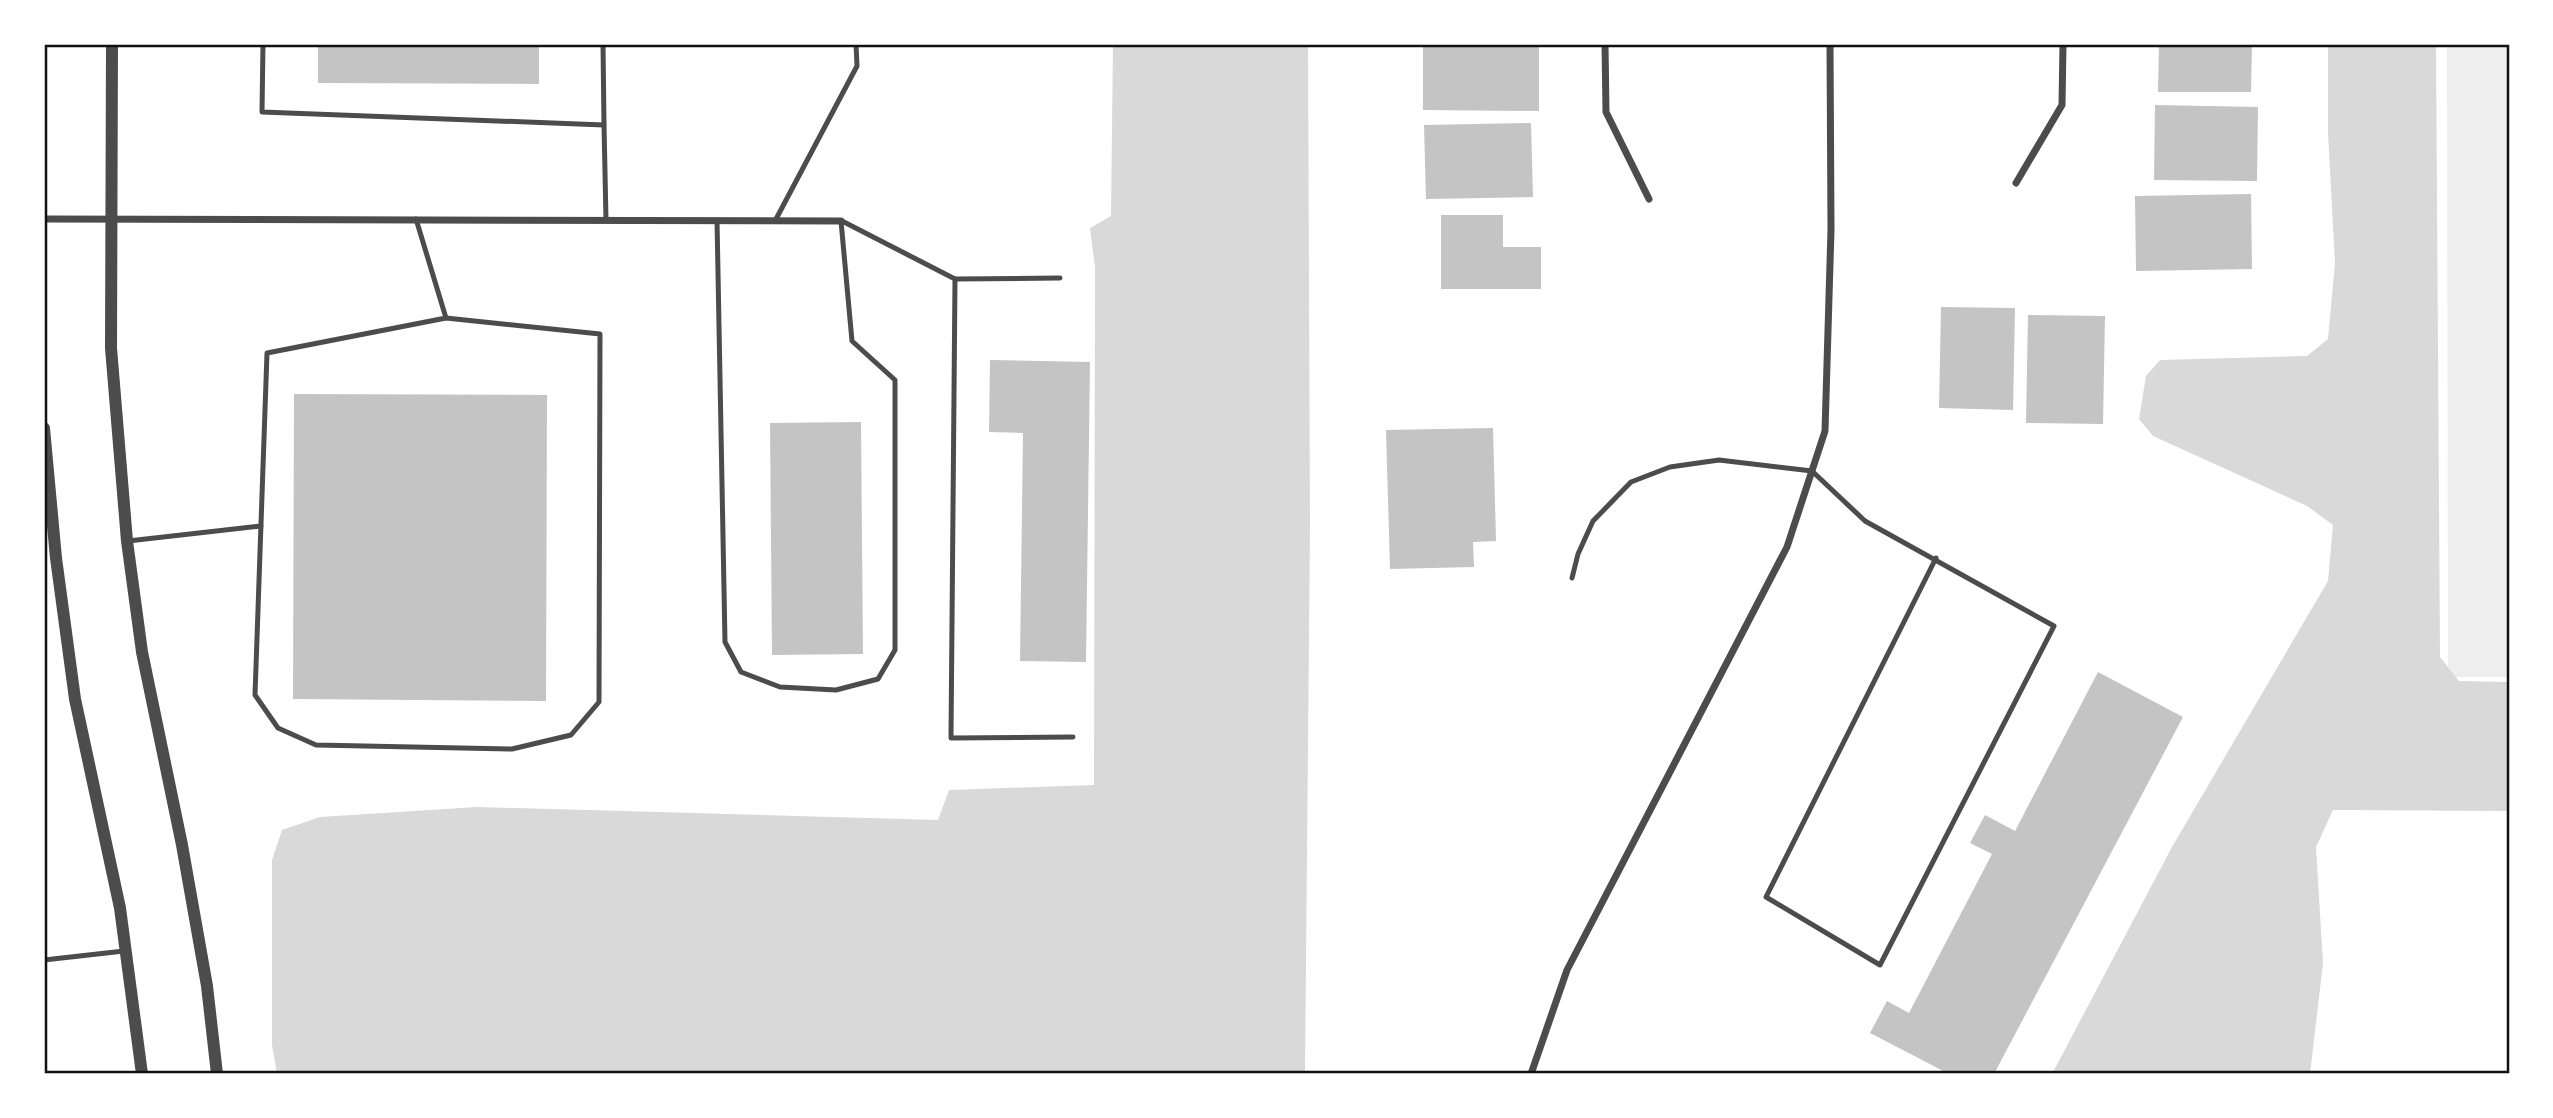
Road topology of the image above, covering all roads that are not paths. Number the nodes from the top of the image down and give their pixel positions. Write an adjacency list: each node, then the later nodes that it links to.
1 (112, 44): 11 (street)
2 (262, 44): 8 (lane)
3 (603, 44): 8 (lane)
4 (856, 44): 16 (lane)
5 (1605, 44): 10 (street)
6 (1830, 44): 22 (street)
7 (2063, 44): 9 (street)
8 (604, 125): 14 (lane)
9 (2016, 183)
10 (1649, 199)
11 (112, 218): 12 (street); 13 (street); 24 (street)
12 (44, 219)
13 (416, 219): 14 (street); 20 (lane)
14 (606, 220): 15 (street)
15 (717, 220): 16 (street); 17 (lane)
16 (775, 221): 17 (street)
17 (842, 221): 19 (lane)
18 (1060, 278): 19 (lane)
19 (955, 279): 27 (lane)
20 (446, 318): 23 (lane); 23 (lane)
21 (44, 428): 28 (street)
22 (1812, 471): 25 (lane); 26 (lane); 32 (street)
23 (261, 526): 24 (lane)
24 (127, 541): 31 (street)
25 (1937, 558): 25 (lane)
26 (1572, 578)
27 (1073, 737)
28 (126, 951): 29 (lane); 30 (street)
29 (44, 960)
30 (142, 1074)
31 (217, 1074)
32 (1531, 1074)

